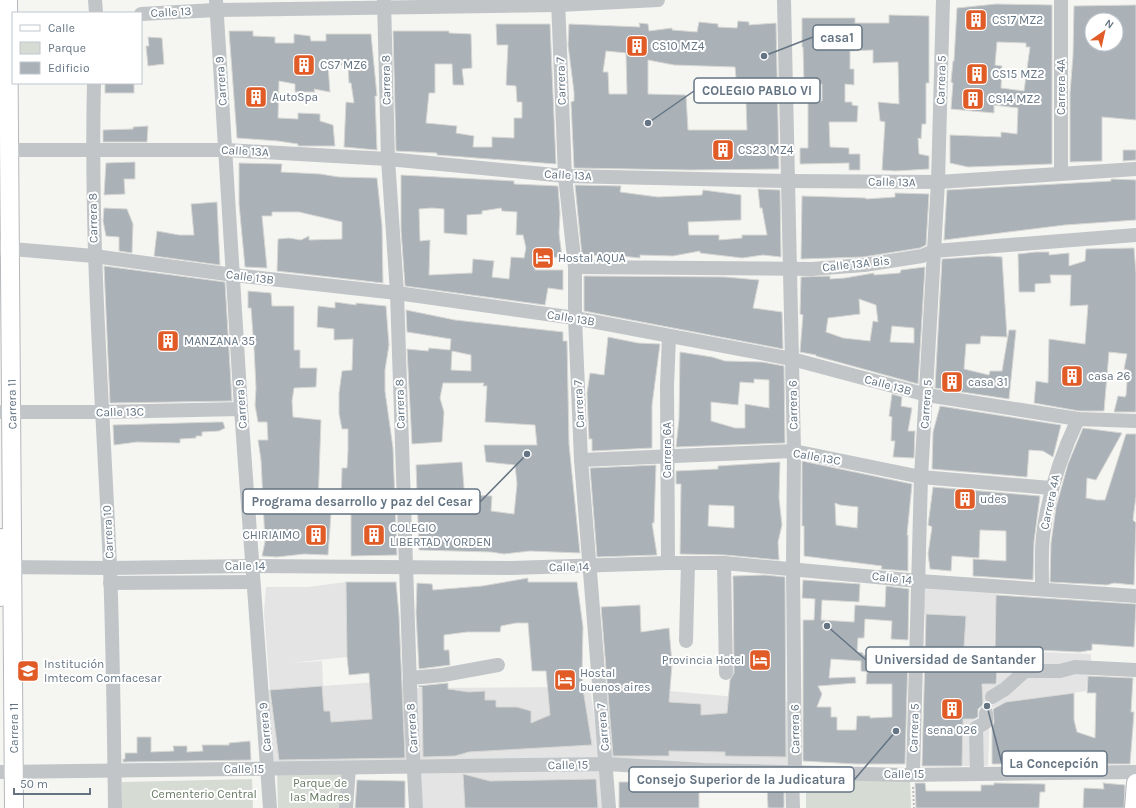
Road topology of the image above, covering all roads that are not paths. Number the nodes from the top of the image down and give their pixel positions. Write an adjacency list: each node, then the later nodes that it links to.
1 (8, 0): 12 (main road, Carrera 11)
2 (95, 0): 10 (street)
3 (658, 0): 7 (street, Calle 13)
4 (784, 0): 21 (street, Carrera 6)
5 (944, 0): 22 (street, Carrera 5)
6 (1061, 0): 19 (street, Carrera 4A)
7 (558, 3): 8 (street, Calle 13); 20 (street, Carrera 7)
8 (384, 4): 9 (street, Calle 13); 17 (street, Carrera 8)
9 (216, 5): 11 (street, Calle 13); 15 (street, Carrera 9)
10 (96, 12)
11 (142, 14)
12 (7, 18): 14 (main road, Carrera 11)
13 (94, 84): 16 (street, Carrera 8)
14 (4, 150): 16 (street, Calle 13A); 24 (main road, Carrera 11)
15 (226, 150): 16 (street, Calle 13A); 17 (street, Calle 13A); 29 (street, Carrera 9)
16 (92, 151): 26 (street, Carrera 8)
17 (388, 159): 20 (street, Calle 13A); 30 (street, Carrera 8)
18 (1136, 169): 19 (street, Calle 13A)
19 (1061, 173): 22 (street, Calle 13A)
20 (565, 176): 21 (street, Calle 13A); 27 (street, Carrera 7)
21 (788, 181): 22 (street, Calle 13A); 28 (street, Carrera 6)
22 (938, 182): 25 (street, Carrera 5)
23 (1136, 235): 25 (street, Calle 13A Bis)
24 (2, 247): 26 (street, Calle 13B); 36 (main road, Carrera 11)
25 (934, 251): 28 (street, Calle 13A Bis); 34 (street, Carrera 5)
26 (94, 256): 29 (street, Calle 13B); 37 (street, Carrera 10)
27 (575, 267): 28 (street, Calle 13A Bis); 31 (street, Carrera 7)
28 (790, 268): 33 (street, Carrera 6)
29 (234, 275): 30 (street, Calle 13B); 35 (street, Carrera 9)
30 (396, 294): 31 (street, Calle 13B); 51 (street, Carrera 8)
31 (575, 318): 32 (street, Calle 13B); 42 (street, Carrera 7)
32 (669, 337): 33 (street, Calle 13B); 41 (street, Carrera 6A)
33 (792, 359): 34 (street, Calle 13B); 40 (street, Carrera 6)
34 (927, 396): 38 (street, Calle 13B); 43 (street, Carrera 5)
35 (241, 408): 37 (street, Calle 13C); 48 (street, Carrera 9)
36 (4, 412): 37 (street, Calle 13C); 50 (main road, Carrera 11)
37 (102, 412): 52 (street, Carrera 10)
38 (1078, 419): 39 (street, Calle 13B); 44 (street, Carrera 4A)
39 (1136, 422)
40 (794, 451): 41 (street, Calle 13C); 43 (street, Calle 13C); 53 (street, Carrera 6)
41 (667, 457): 42 (street, Calle 13C); 45 (street, Carrera 6A)
42 (581, 460): 49 (street, Carrera 7)
43 (921, 477): 44 (street, Calle 13C); 54 (street, Carrera 5)
44 (1051, 488): 57 (street, Carrera 4A)
45 (668, 563): 46 (street, Calle 14); 49 (street, Calle 14)
46 (688, 563): 47 (street, Calle 14); 59 (street)
47 (724, 563): 53 (street, Calle 14); 62 (street)
48 (252, 566): 51 (street, Calle 14); 52 (street, Calle 14); 55 (street, Carrera 9)
49 (589, 566): 51 (street, Calle 14); 66 (street, Carrera 7)
50 (5, 567): 52 (street, Calle 14); 71 (main road, Carrera 11)
51 (406, 567): 63 (street, Carrera 8)
52 (110, 568): 56 (street, Carrera 10)
53 (793, 568): 54 (street, Calle 14); 73 (street, Carrera 6)
54 (919, 581): 57 (street, Calle 14); 74 (street, Carrera 5)
55 (253, 582): 56 (street); 69 (street, Carrera 9)
56 (110, 583): 70 (street, Carrera 10)
57 (1042, 589): 58 (street, Calle 14)
58 (1136, 596)
59 (686, 641)
60 (498, 665): 63 (street)
61 (1136, 670): 64 (street)
62 (726, 673)
63 (410, 678): 67 (street, Carrera 8)
64 (992, 697)
65 (986, 713): 75 (street)
66 (607, 764): 67 (street, Calle 15); 73 (street, Calle 15); 83 (street, Carrera 7)
67 (415, 767): 68 (street, Calle 15); 82 (street, Carrera 8)
68 (349, 768): 69 (street, Calle 15); 81 (street)
69 (269, 769): 70 (street, Calle 15); 80 (street, Carrera 9)
70 (115, 770): 71 (street, Calle 15); 79 (street, Carrera 10)
71 (6, 772): 77 (main road, Carrera 11); 78 (main road, Carrera 11)
72 (1136, 772): 75 (street, Calle 15)
73 (795, 773): 74 (street, Calle 15); 84 (street, Carrera 6)
74 (912, 774): 75 (street, Calle 15)
75 (977, 774)
76 (1136, 783): 85 (main road)
77 (2, 808)
78 (14, 808)
79 (115, 808)
80 (270, 808)
81 (346, 808)
82 (416, 808)
83 (609, 808)
84 (793, 808)
85 (1134, 808)

